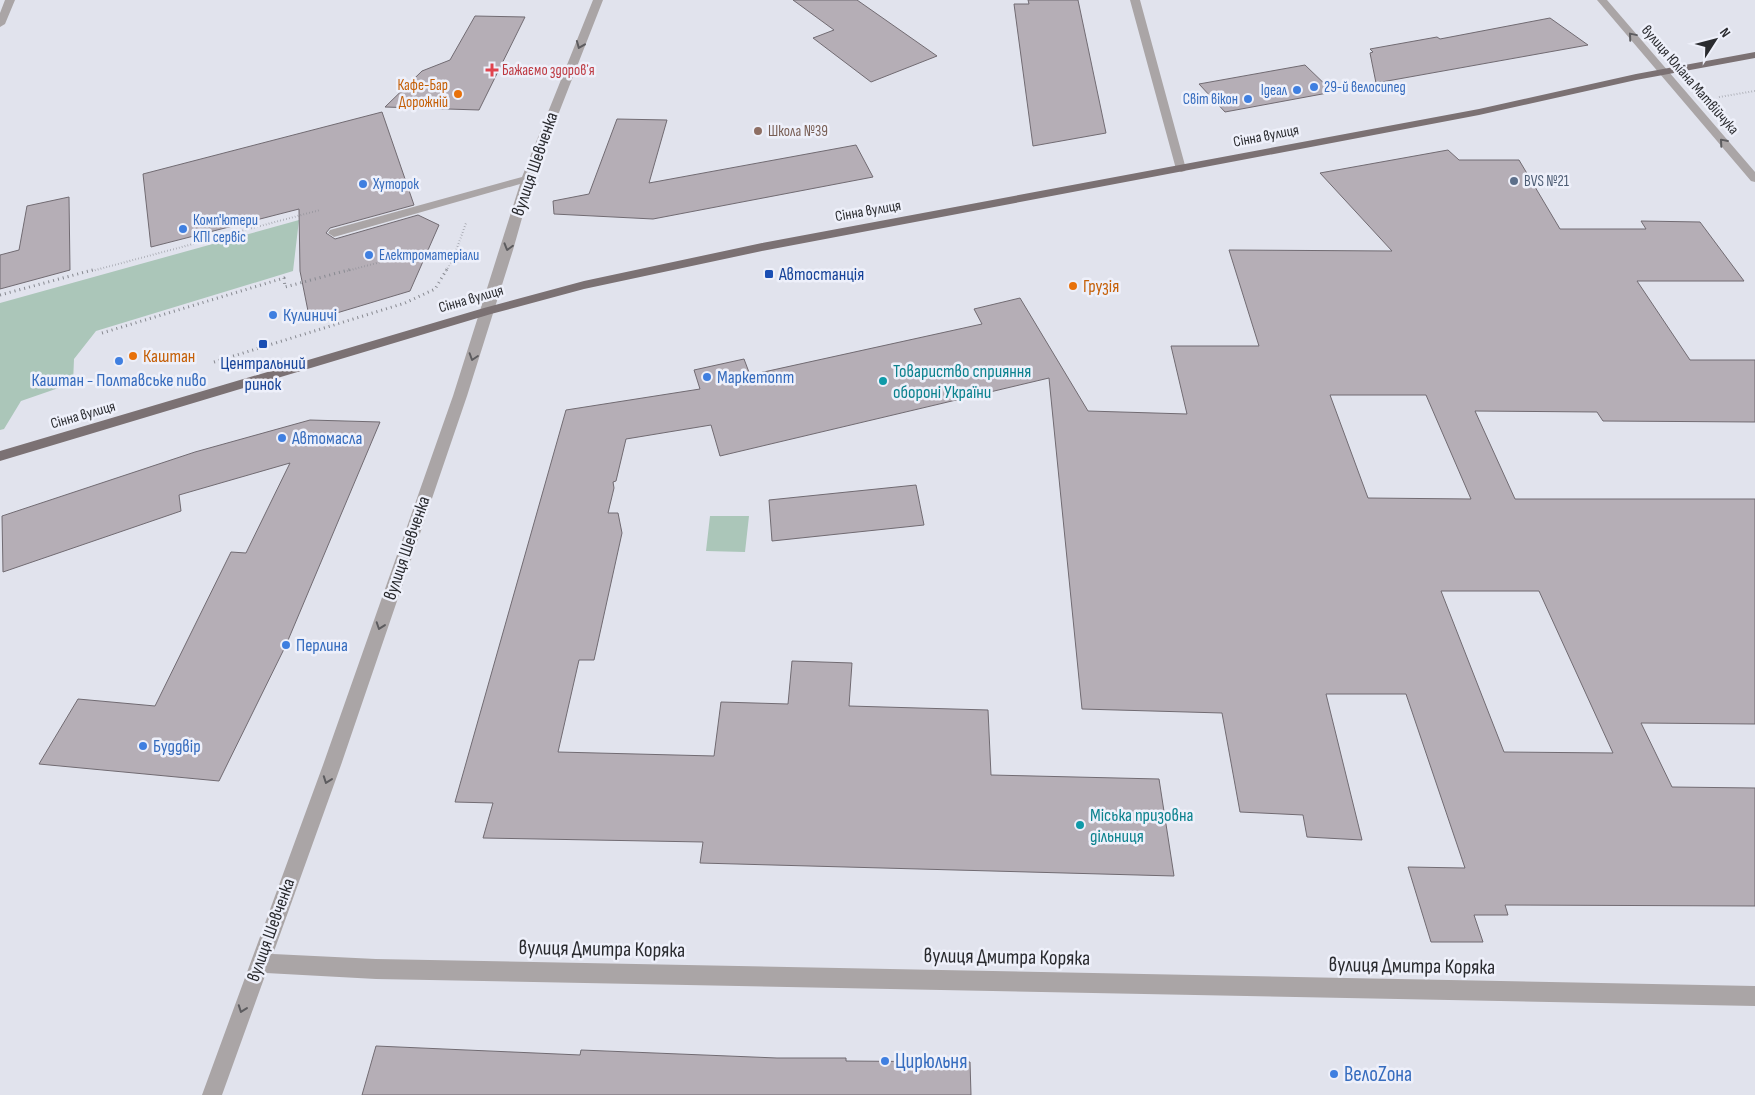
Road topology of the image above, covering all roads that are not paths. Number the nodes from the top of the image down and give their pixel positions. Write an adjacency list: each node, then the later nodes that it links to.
1 (10, 0): 5 (street)
2 (598, 0): 10 (street, вулиця Шевченка, one-way to 10)
3 (1134, 0): 8 (street)
4 (1602, 0): 7 (street, вулиця Юліана Матвійчука, one-way to 4)
5 (0, 24)
6 (1755, 55): 7 (main road, Сінна вулиця)
7 (1663, 72): 8 (main road, Сінна вулиця); 9 (street, вулиця Юліана Матвійчука, one-way to 7)
8 (1181, 169): 12 (main road, Сінна вулиця)
9 (1755, 178)
10 (527, 179): 11 (street); 12 (street, вулиця Шевченка, one-way to 12)
11 (334, 233)
12 (488, 311): 13 (main road, Сінна вулиця); 14 (street, вулиця Шевченка, one-way to 14)
13 (0, 456)
14 (259, 964): 15 (street, вулиця Дмитра Коряка); 16 (street, вулиця Шевченка, one-way to 16)
15 (1755, 996)
16 (212, 1095)

